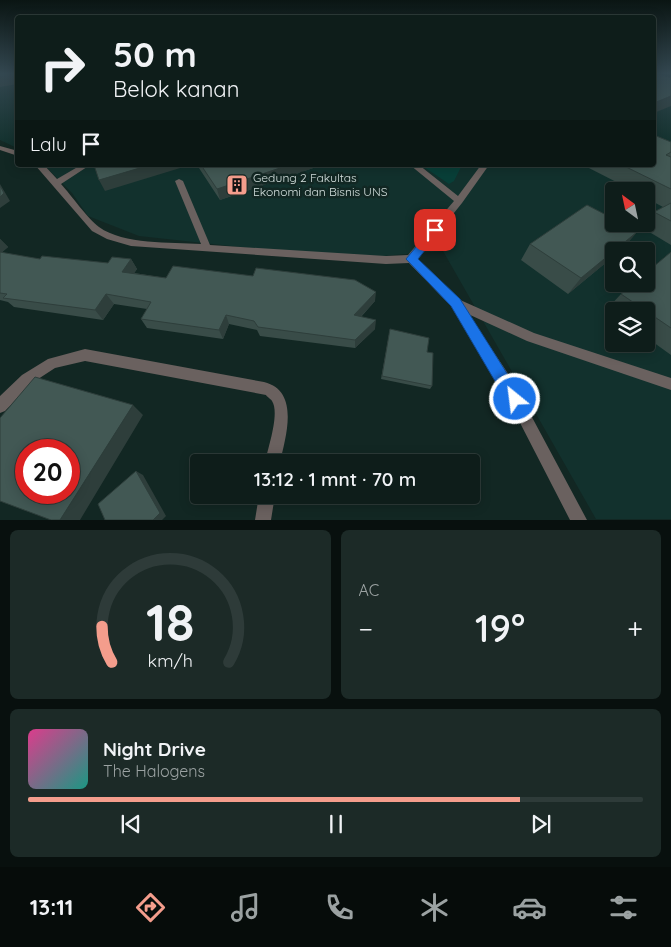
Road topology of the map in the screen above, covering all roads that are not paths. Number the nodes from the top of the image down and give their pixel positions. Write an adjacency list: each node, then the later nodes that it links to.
1 (0, 148): 2 (lane)
2 (15, 153)
3 (41, 167): 8 (lane)
4 (83, 167): 8 (lane)
5 (416, 167): 9 (lane)
6 (484, 167): 9 (lane)
7 (178, 181): 10 (lane)
8 (56, 183): 10 (lane)
9 (459, 201): 11 (lane)
10 (207, 248): 11 (lane)
11 (411, 259): 12 (lane)
12 (455, 302): 13 (lane); 18 (lane)
13 (671, 384)
14 (0, 406): 15 (lane)
15 (274, 454)
16 (266, 504): 17 (lane)
17 (263, 520)
18 (579, 520)

